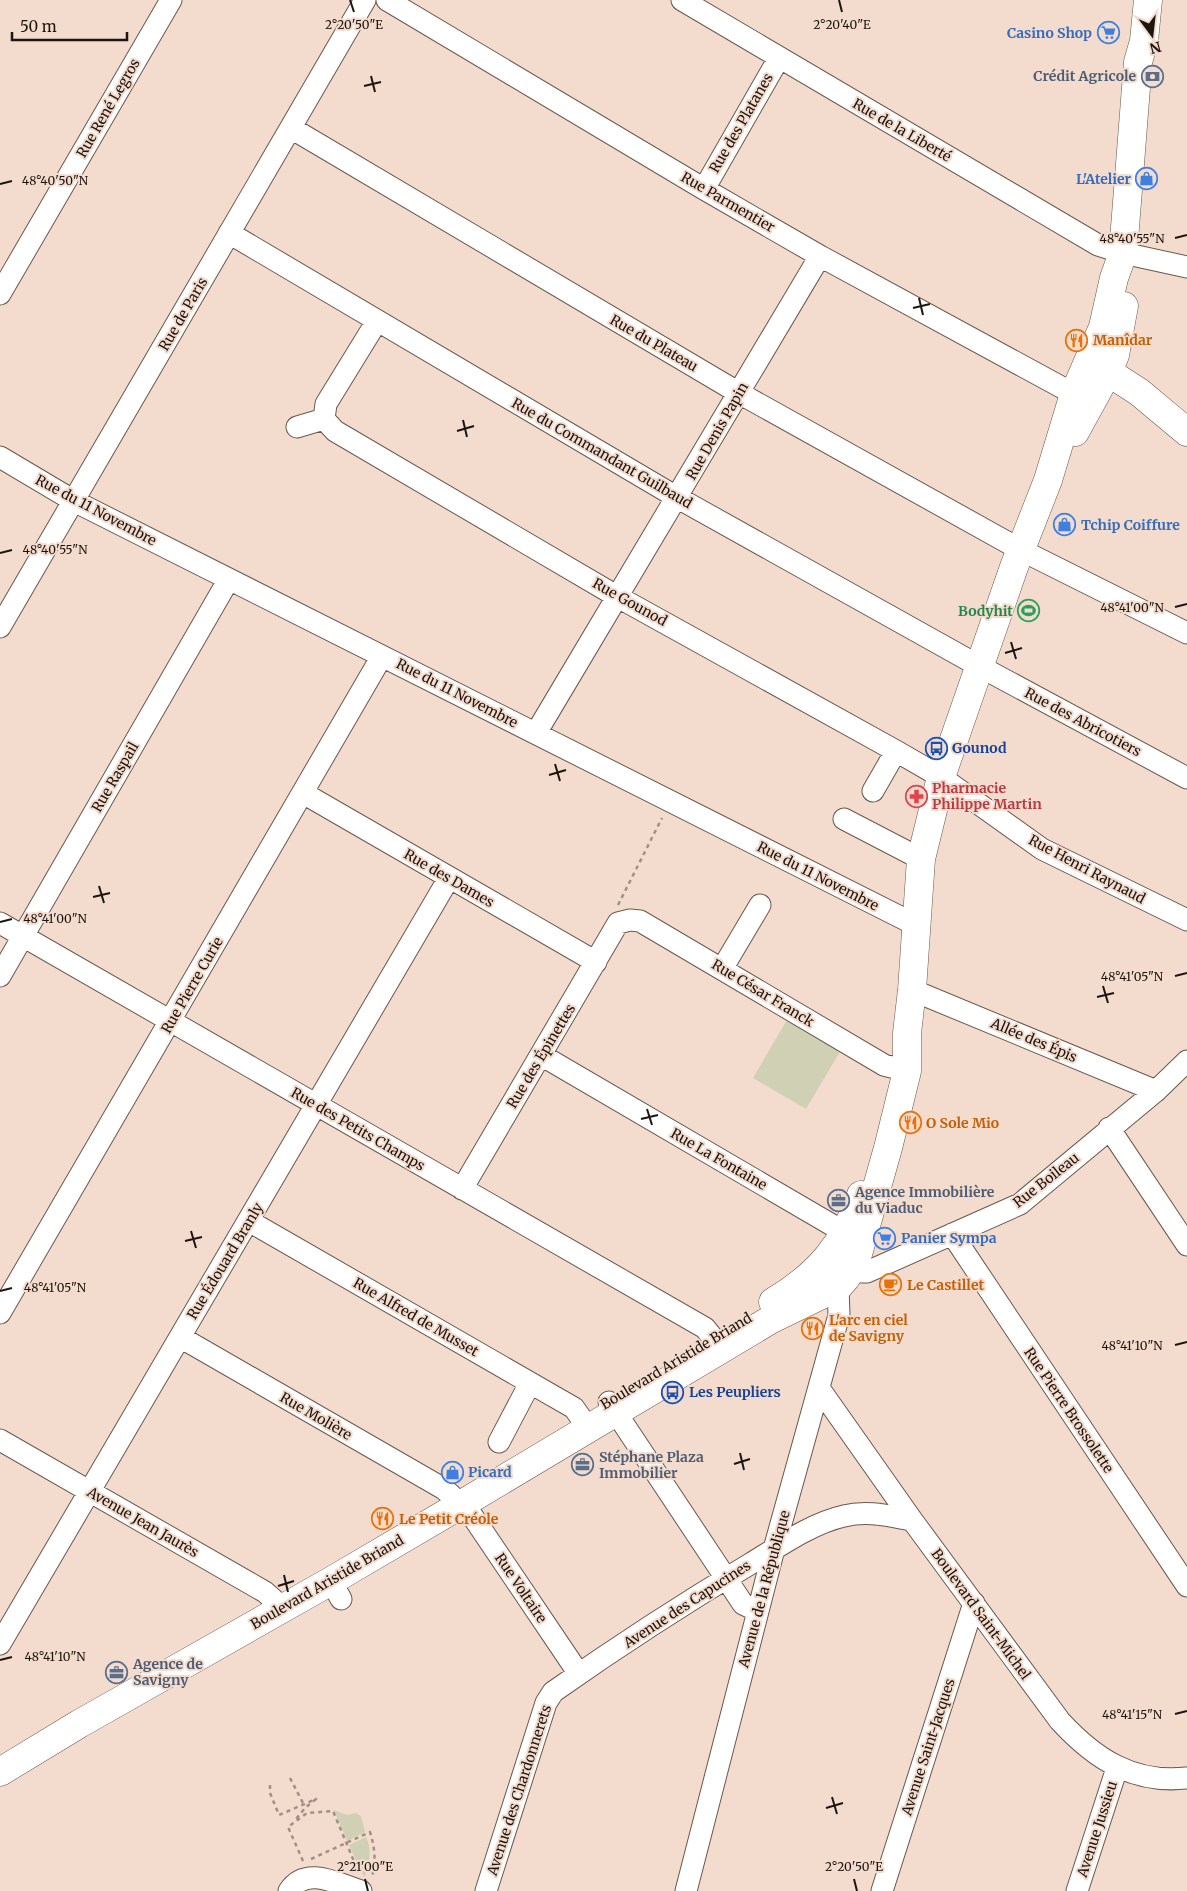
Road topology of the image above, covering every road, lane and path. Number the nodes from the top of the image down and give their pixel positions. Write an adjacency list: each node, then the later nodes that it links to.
1 (171, 0): 15 (street, Rue René Legros)
2 (365, 0): 9 (street, Rue de Paris)
3 (387, 0): 10 (street, Rue Parmentier)
4 (682, 0): 7 (street, Rue de la Liberté)
5 (1135, 0): 8 (main road, Boulevard Aristide Briand)
6 (1148, 0): 8 (main road, Boulevard Aristide Briand)
7 (779, 58): 10 (street, Rue des Platanes); 12 (street, Rue de la Liberté)
8 (1138, 62): 12 (main road, Boulevard Aristide Briand)
9 (291, 128): 11 (street, Rue de Paris); 18 (street, Rue du Plateau)
10 (704, 189): 13 (street, Rue Parmentier)
11 (229, 233): 16 (street, Rue du Commandant Guilbaud); 25 (street, Rue de Paris)
12 (1123, 253): 14 (street, Rue de la Liberté); 17 (main road, Boulevard Aristide Briand); 17 (main road, Boulevard Aristide Briand)
13 (820, 256): 17 (street, Rue Parmentier); 18 (street, Rue Denis Papin)
14 (1187, 267)
15 (0, 294)
16 (377, 321): 19 (street); 24 (street, Rue du Commandant Guilbaud)
17 (1097, 371): 20 (main road); 23 (main road, Boulevard Aristide Briand); 23 (main road, Boulevard Aristide Briand)
18 (739, 393): 24 (street, Rue Denis Papin); 26 (street, Rue du Plateau)
19 (324, 419): 21 (street); 28 (street, Rue Gounod)
20 (1183, 419)
21 (297, 426)
22 (0, 457): 25 (street, Rue du 11 Novembre)
23 (1048, 480): 26 (main road, Boulevard Aristide Briand)
24 (678, 498): 28 (street, Rue Denis Papin); 32 (street, Rue du Commandant Guilbaud)
25 (74, 501): 27 (street, Rue du 11 Novembre); 29 (street, Rue de Paris)
26 (1021, 550): 30 (street, Rue du Plateau); 32 (main road, Boulevard Aristide Briand)
27 (229, 579): 31 (street, Rue du 11 Novembre); 48 (street, Rue Raspail)
28 (618, 596): 33 (street, Rue Denis Papin); 34 (street, Rue Gounod)
29 (0, 627)
30 (1187, 633)
31 (382, 656): 33 (street, Rue du 11 Novembre); 38 (street, Rue Pierre Curie)
32 (979, 666): 35 (main road, Boulevard Aristide Briand); 36 (street, Rue des Abricotiers)
33 (536, 733): 39 (street, Rue du 11 Novembre)
34 (896, 751): 35 (street, Rue Gounod); 37 (street)
35 (941, 777): 41 (main road, Boulevard Aristide Briand); 44 (street, Rue Henri Raynaud)
36 (1187, 778)
37 (873, 791)
38 (303, 793): 42 (street, Rue des Dames); 53 (street, Rue Pierre Curie)
39 (671, 801): 45 (path); 47 (street, Rue du 11 Novembre)
40 (844, 819): 41 (street)
41 (921, 859): 47 (main road, Boulevard Aristide Briand)
42 (449, 878): 49 (street, Rue des Dames); 58 (street, Rue Édouard Branly)
43 (760, 904): 50 (street)
44 (1187, 920)
45 (618, 922): 49 (street, Rue des Épinettes); 50 (street, Rue César Franck)
46 (0, 923): 48 (street, Rue des Petits Champs)
47 (916, 925): 52 (main road, Boulevard Aristide Briand)
48 (23, 936): 51 (street, Rue Raspail); 53 (street, Rue des Petits Champs)
49 (596, 962): 54 (street, Rue des Épinettes)
50 (722, 969): 56 (street, Rue César Franck)
51 (0, 976)
52 (912, 990): 56 (main road, Boulevard Aristide Briand); 57 (street, Allée des Épis)
53 (171, 1021): 58 (street, Rue des Petits Champs); 67 (street, Rue Pierre Curie)
54 (541, 1055): 60 (street, Rue des Épinettes); 62 (street, Rue La Fontaine)
55 (1187, 1061): 57 (street, Rue Boileau)
56 (901, 1070): 62 (main road, Boulevard Aristide Briand); 66 (main road, Boulevard Aristide Briand)
57 (1156, 1091): 59 (street, Rue Boileau)
58 (316, 1105): 60 (street, Rue des Petits Champs); 61 (street, Rue Édouard Branly)
59 (1109, 1128): 63 (street, Rue Boileau); 64 (street)
60 (462, 1189): 69 (street, Rue des Petits Champs)
61 (249, 1221): 68 (street, Rue Édouard Branly); 70 (street, Rue Alfred de Musset)
62 (844, 1232): 65 (main road, Boulevard Aristide Briand)
63 (952, 1234): 66 (street, Rue Boileau); 82 (street, Rue Pierre Brossolette)
64 (1187, 1245)
65 (827, 1260): 66 (street); 69 (main road, Boulevard Aristide Briand)
66 (845, 1278): 71 (main road, Boulevard Aristide Briand); 72 (street, Avenue de la République)
67 (0, 1313)
68 (180, 1338): 77 (street, Rue Édouard Branly); 78 (street, Rue Molière)
69 (713, 1338): 71 (main road); 73 (main road, Boulevard Aristide Briand)
70 (530, 1383): 74 (street, Rue Alfred de Musset); 76 (street)
71 (660, 1385): 73 (main road, Boulevard Aristide Briand)
72 (819, 1388): 79 (street, Boulevard Saint-Michel); 80 (street, Avenue de la République)
73 (612, 1407): 74 (main road, Boulevard Aristide Briand); 78 (main road, Boulevard Aristide Briand); 81 (street)
74 (581, 1418): 78 (main road, Boulevard Aristide Briand)
75 (0, 1440): 77 (street, Avenue Jean Jaurès)
76 (499, 1442)
77 (90, 1492): 84 (street, Avenue Jean Jaurès); 88 (street, Rue Édouard Branly)
78 (457, 1500): 84 (main road, Boulevard Aristide Briand); 84 (main road, Boulevard Aristide Briand); 89 (street, Rue Voltaire)
79 (912, 1520): 80 (street, Avenue des Capucines); 83 (street, Boulevard Saint-Michel)
80 (774, 1549): 81 (street, Avenue des Capucines); 85 (street, Avenue de la République)
81 (726, 1578): 85 (street); 89 (street, Avenue des Capucines)
82 (1187, 1586)
83 (974, 1602): 93 (street, Boulevard Saint-Michel); 107 (street, Avenue Saint-Jacques)
84 (278, 1603): 86 (main road, Boulevard Aristide Briand); 87 (main road, Boulevard Aristide Briand)
85 (758, 1611): 106 (street, Avenue de la République)
86 (244, 1615): 87 (street); 90 (main road, Boulevard Aristide Briand)
87 (225, 1641): 91 (main road, Boulevard Aristide Briand)
88 (0, 1644)
89 (579, 1674): 105 (street, Avenue des Chardonnerets)
90 (116, 1688): 91 (street); 92 (main road, Boulevard Aristide Briand)
91 (56, 1738): 94 (main road, Boulevard Aristide Briand)
92 (0, 1758)
93 (1117, 1768): 96 (street, Boulevard Saint-Michel); 108 (street, Avenue Jussieu)
94 (0, 1772)
95 (290, 1778): 98 (path)
96 (1187, 1778)
97 (270, 1785): 98 (path)
98 (303, 1804): 99 (path); 99 (path)
99 (305, 1808): 100 (path); 101 (path)
100 (307, 1813): 101 (path); 102 (path)
101 (293, 1822): 102 (path)
102 (346, 1843): 103 (path); 103 (path)
103 (364, 1883): 104 (street)
104 (289, 1891)
105 (486, 1891)
106 (686, 1891)
107 (882, 1891)
108 (1077, 1891)

